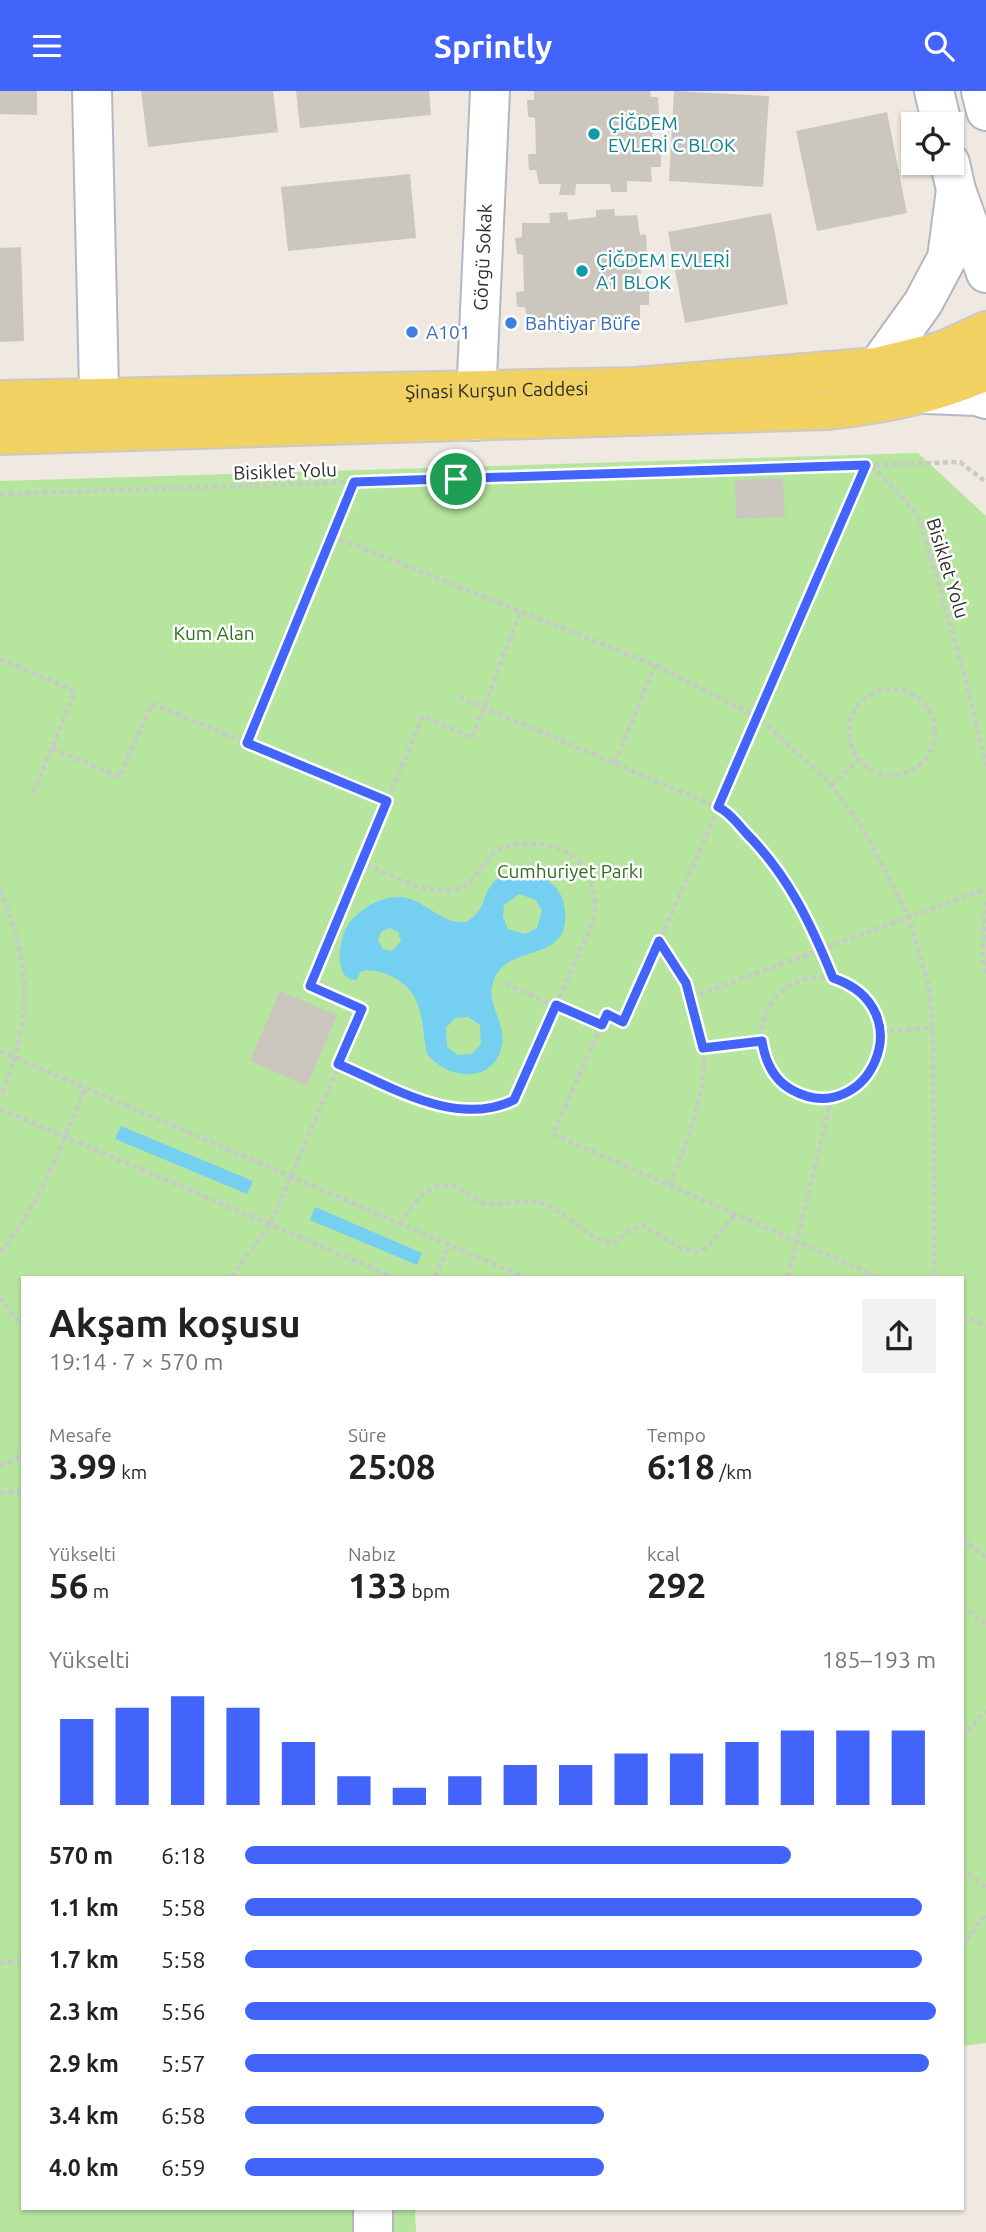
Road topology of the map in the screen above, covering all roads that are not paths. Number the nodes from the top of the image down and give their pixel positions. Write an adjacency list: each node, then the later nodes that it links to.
1 (92, 91): 16 (street)
2 (490, 91): 15 (street, Görgü Sokak)
3 (934, 91): 6 (street)
4 (981, 91): 5 (street)
5 (986, 111)
6 (939, 112)
7 (953, 176): 8 (street); 10 (street)
8 (986, 272)
9 (986, 331): 10 (main road, Şinasi Kurşun Caddesi)
10 (877, 367): 15 (main road, Şinasi Kurşun Caddesi)
11 (986, 371): 12 (main road, Şinasi Kurşun Caddesi)
12 (923, 394): 13 (street); 15 (main road, Şinasi Kurşun Caddesi)
13 (986, 399)
14 (0, 400): 16 (main road, Şinasi Kurşun Caddesi)
15 (475, 406): 16 (main road, Şinasi Kurşun Caddesi)
16 (99, 415): 17 (main road, Şinasi Kurşun Caddesi)
17 (0, 435)
18 (373, 2210): 19 (street)
19 (373, 2232)

